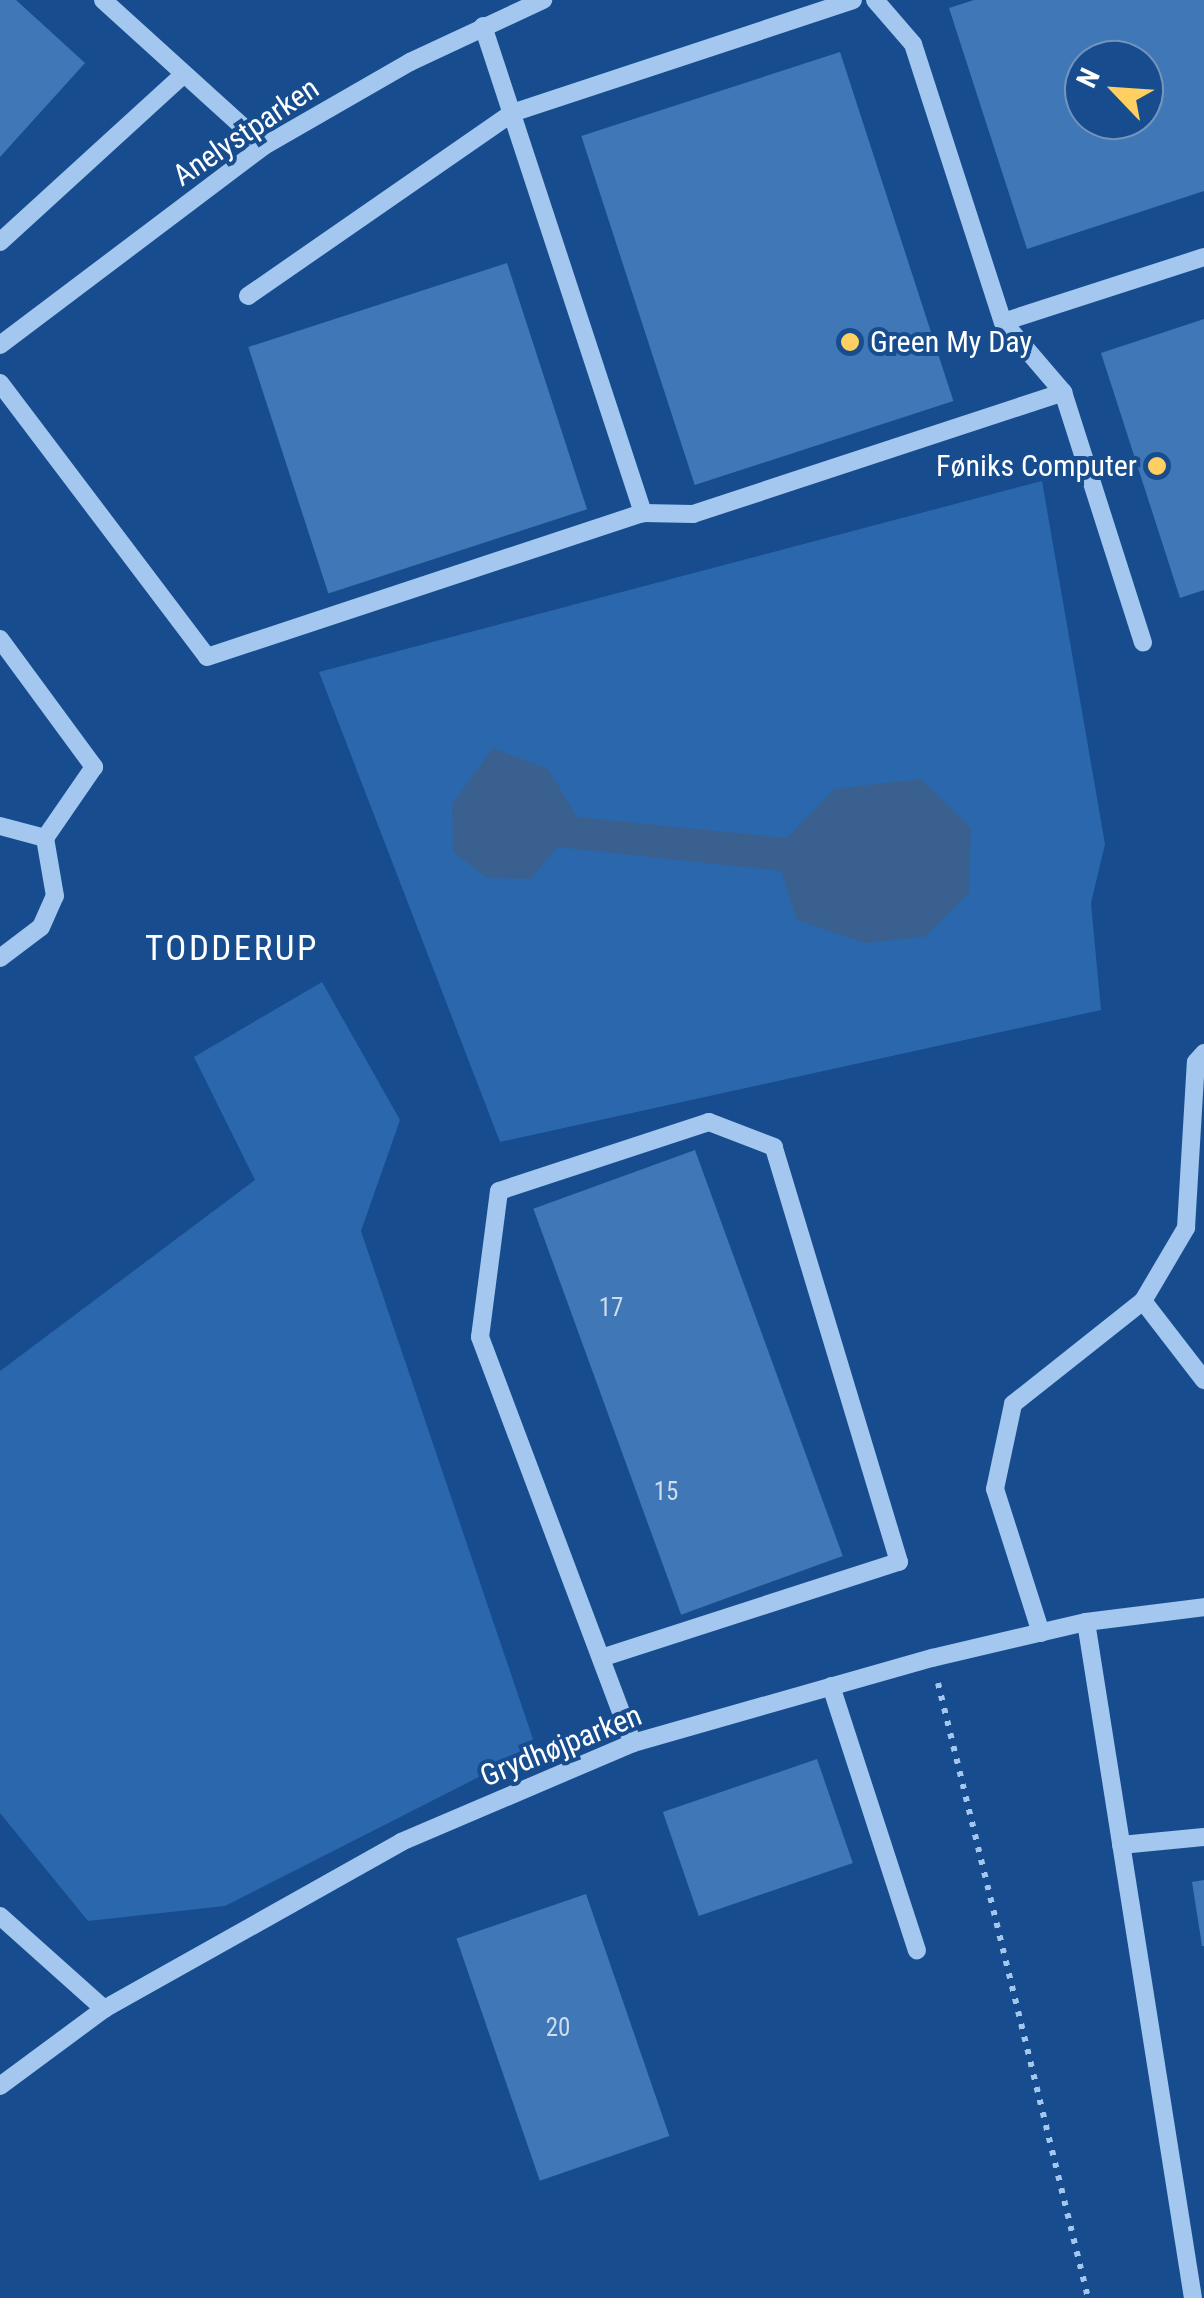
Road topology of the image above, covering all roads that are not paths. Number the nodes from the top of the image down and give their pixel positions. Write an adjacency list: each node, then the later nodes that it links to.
1 (103, 0): 6 (street)
2 (543, 0): 5 (street, Anelystparken)
3 (853, 0): 7 (street)
4 (875, 0): 12 (street)
5 (483, 26): 7 (street); 8 (street, Anelystparken)
6 (184, 74): 8 (street); 9 (street)
7 (512, 113): 11 (street); 16 (street)
8 (264, 146): 13 (street, Anelystparken)
9 (0, 242)
10 (1204, 257): 12 (street)
11 (248, 296)
12 (1003, 322): 15 (street)
13 (0, 345)
14 (0, 382): 16 (street)
15 (1063, 392): 16 (street); 18 (street)
16 (643, 512)
17 (0, 639): 20 (street)
18 (1143, 643)
19 (0, 826): 20 (street)
20 (45, 838): 21 (street)
21 (0, 958)
22 (1204, 1053): 23 (street)
23 (1143, 1301): 24 (street); 27 (street)
24 (1204, 1380)
25 (1204, 1607): 26 (street, Grydhøjparken)
26 (1086, 1622): 27 (street, Grydhøjparken); 32 (street)
27 (1041, 1633): 29 (street, Grydhøjparken)
28 (601, 1658): 28 (street); 30 (street)
29 (831, 1686): 30 (street, Grydhøjparken); 34 (street)
30 (632, 1743): 35 (street, Grydhøjparken)
31 (1204, 1837): 32 (street)
32 (1121, 1845): 37 (street)
33 (0, 1916): 35 (street)
34 (917, 1950)
35 (104, 2009): 36 (street, Grydhøjparken)
36 (0, 2086)
37 (1193, 2298)

